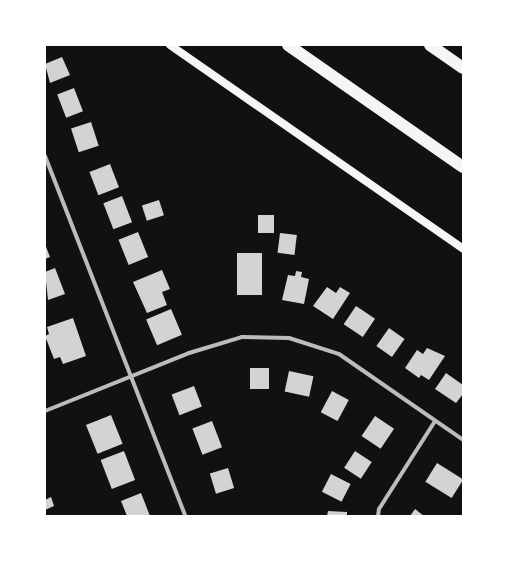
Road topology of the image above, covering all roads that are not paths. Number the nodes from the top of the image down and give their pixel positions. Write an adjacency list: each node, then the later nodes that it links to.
1 (170, 45): 7 (main road)
2 (288, 45): 6 (highway)
3 (430, 45): 4 (highway)
4 (463, 68)
5 (45, 156): 8 (street)
6 (463, 167)
7 (463, 249)
8 (132, 376): 9 (street); 10 (street); 12 (street)
9 (45, 410)
10 (435, 421): 11 (street); 13 (street)
11 (463, 440)
12 (185, 516)
13 (378, 516)

